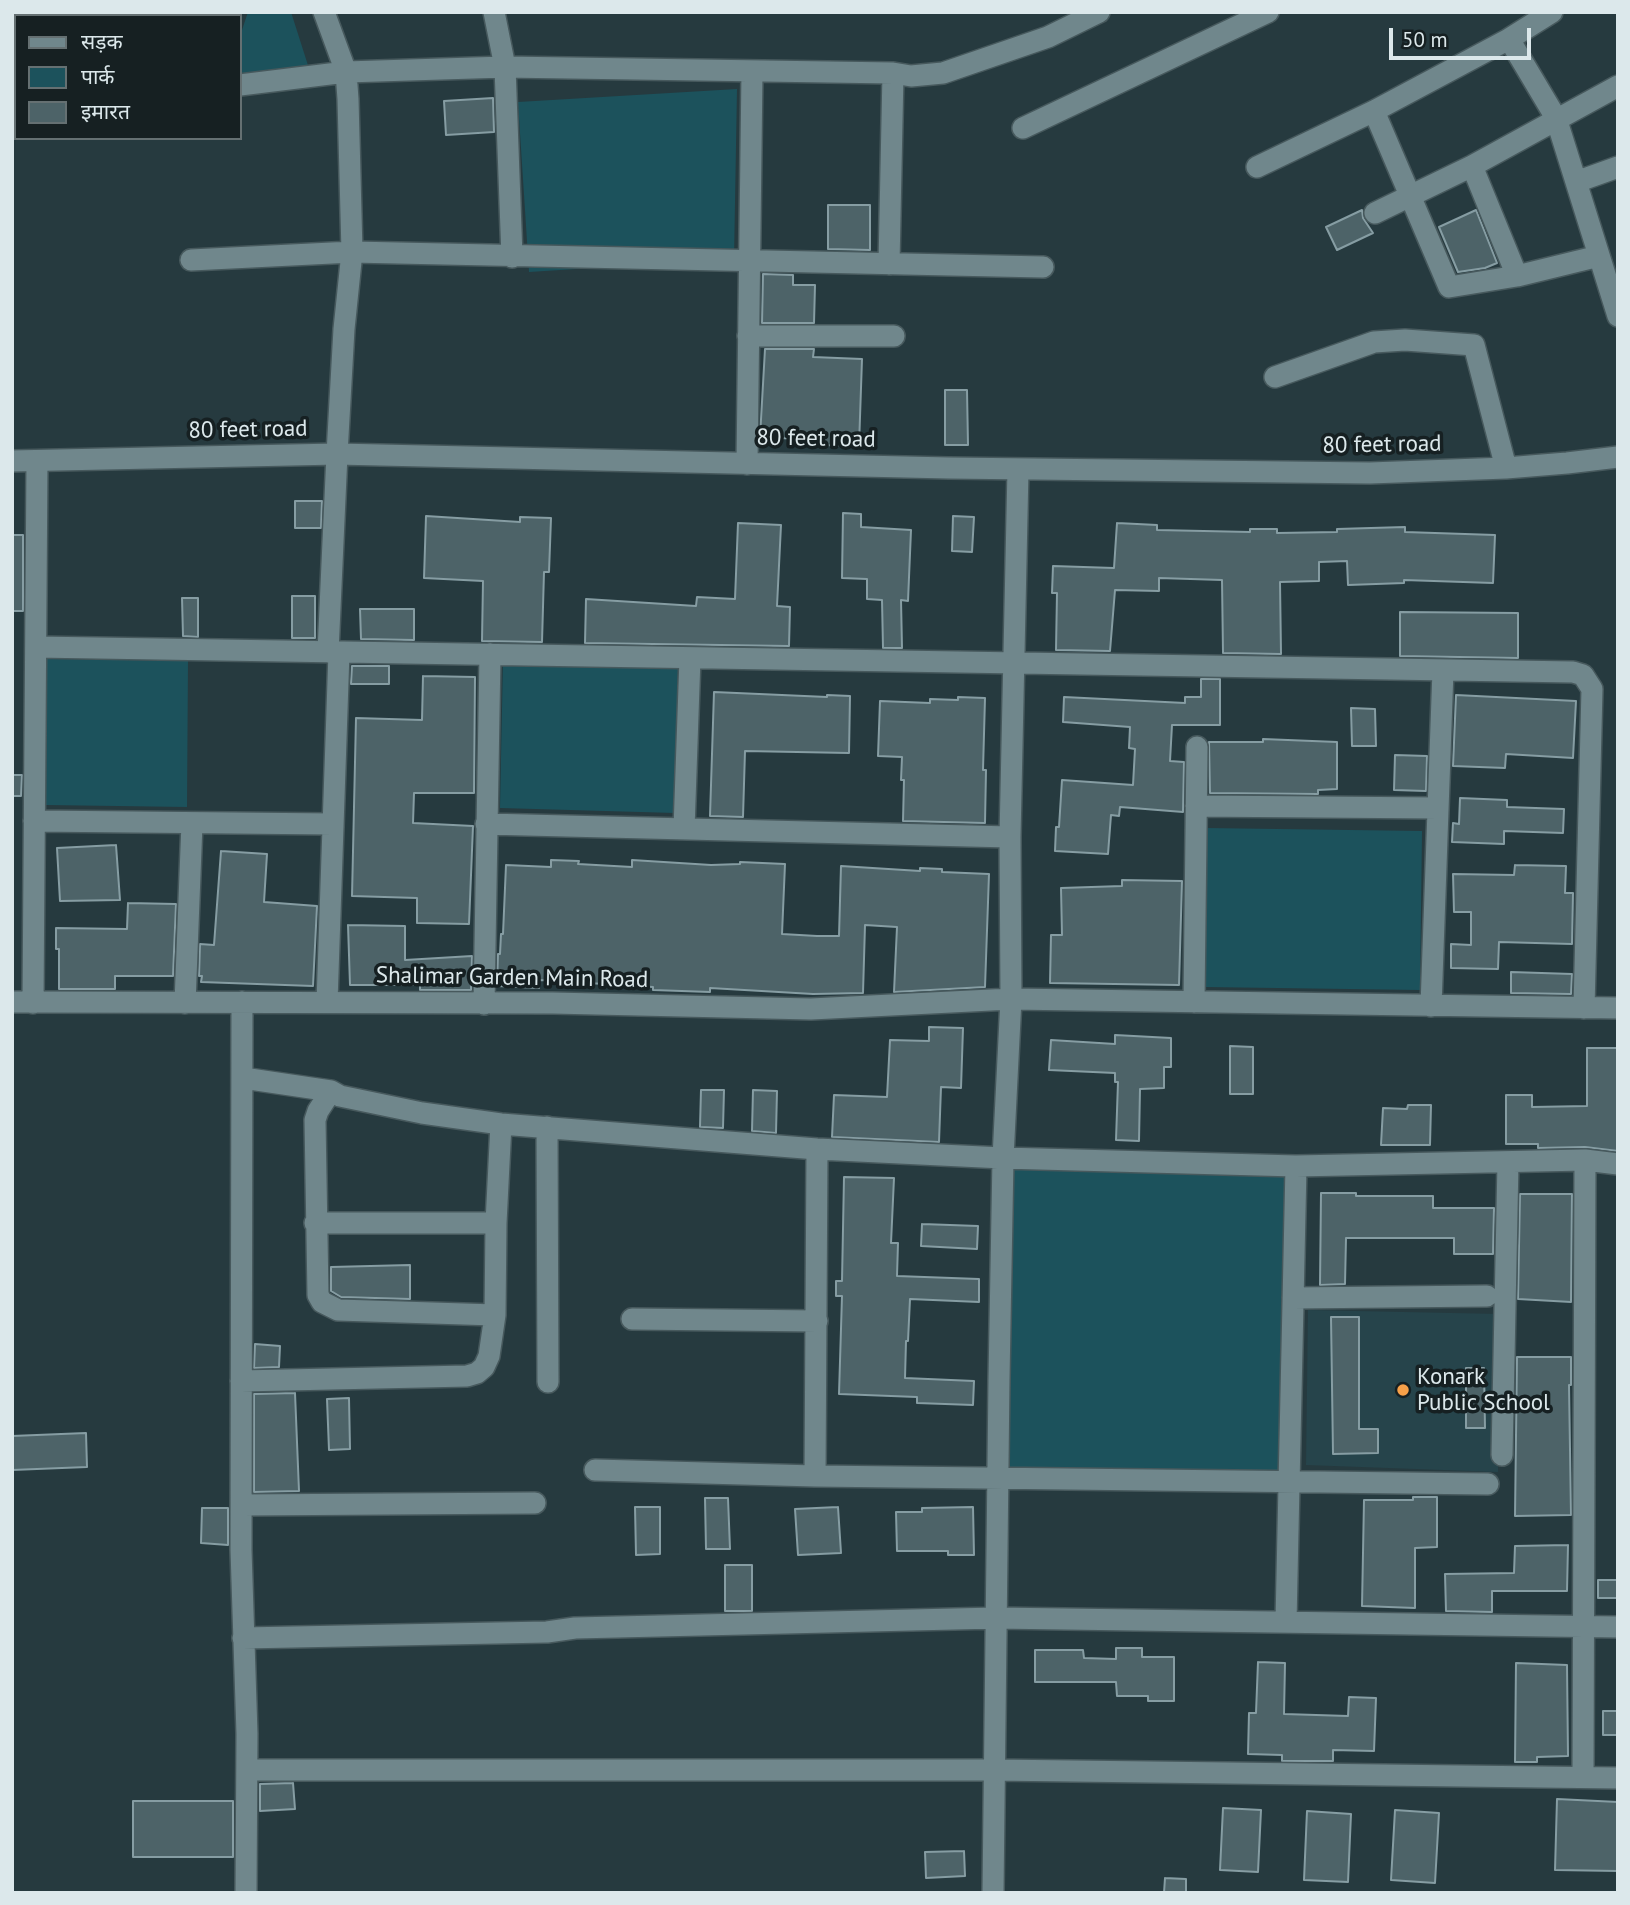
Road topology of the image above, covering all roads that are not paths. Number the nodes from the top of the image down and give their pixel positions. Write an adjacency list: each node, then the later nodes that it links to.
1 (324, 12): 8 (street)
2 (494, 12): 7 (street)
3 (1099, 12): 10 (street)
4 (1268, 12): 15 (street)
5 (1552, 12): 6 (street)
6 (1509, 38): 13 (street); 14 (street)
7 (505, 67): 8 (street); 9 (street); 24 (street)
8 (345, 72): 11 (street); 22 (street)
9 (752, 72): 10 (street); 26 (street)
10 (893, 73): 27 (street)
11 (242, 85)
12 (1618, 86): 14 (street)
13 (1374, 111): 17 (street); 20 (street)
14 (1556, 118): 16 (street); 19 (street)
15 (1023, 128)
16 (1472, 166): 20 (street); 29 (street)
17 (1257, 167)
18 (1618, 167): 19 (street)
19 (1576, 182): 23 (street)
20 (1410, 195): 21 (street); 29 (street)
21 (1375, 212)
22 (352, 252): 24 (street); 25 (street); 35 (street)
23 (1599, 256): 29 (street); 30 (street)
24 (512, 257): 26 (street)
25 (191, 260)
26 (749, 262): 27 (street); 32 (street)
27 (889, 264): 28 (street)
28 (1043, 267)
29 (1517, 276)
30 (1613, 281): 31 (street)
31 (1618, 316)
32 (748, 336): 33 (street); 39 (street)
33 (894, 336)
34 (1275, 377): 40 (street)
35 (337, 454): 38 (street, 80 feet road); 39 (street, 80 feet road); 43 (street)
36 (1618, 457): 40 (street, 80 feet road)
37 (12, 461): 38 (street, 80 feet road)
38 (37, 461): 42 (street)
39 (747, 464): 41 (street, 80 feet road)
40 (1506, 468): 41 (street, 80 feet road)
41 (1018, 469): 46 (street)
42 (36, 647): 43 (street); 51 (street)
43 (334, 652): 44 (street); 53 (street)
44 (490, 654): 45 (street); 54 (street)
45 (690, 658): 46 (street); 55 (street)
46 (1014, 663): 47 (street); 56 (street)
47 (1443, 670): 50 (street); 65 (street)
48 (1197, 747): 49 (street)
49 (1196, 806): 50 (street); 61 (street)
50 (1438, 808): 64 (street)
51 (34, 821): 52 (street); 58 (street)
52 (191, 823): 53 (street); 62 (street)
53 (333, 824): 60 (street)
54 (486, 824): 55 (street); 63 (street)
55 (684, 829): 56 (street)
56 (1010, 837): 57 (street)
57 (1011, 999): 61 (street, Shalimar Garden Main Road); 63 (street, Shalimar Garden Main Road); 72 (street)
58 (23, 1002): 62 (street, Shalimar Garden Main Road)
59 (242, 1002): 60 (street, Shalimar Garden Main Road); 62 (street, Shalimar Garden Main Road); 67 (street)
60 (327, 1002): 63 (street, Shalimar Garden Main Road)
61 (1194, 1002): 64 (street, Shalimar Garden Main Road)
62 (185, 1003)
63 (484, 1004)
64 (1431, 1006): 65 (street, Shalimar Garden Main Road)
65 (1584, 1008): 66 (street, Shalimar Garden Main Road)
66 (1618, 1008)
67 (243, 1078): 68 (street); 84 (street)
68 (331, 1091): 69 (street); 77 (street)
69 (501, 1124): 70 (street); 78 (street)
70 (547, 1128): 71 (street); 85 (street)
71 (817, 1149): 72 (street); 83 (street)
72 (1003, 1158): 76 (street); 89 (street)
73 (1585, 1160): 74 (street); 75 (street); 96 (street)
74 (1508, 1162): 76 (street); 86 (street)
75 (1618, 1164)
76 (1296, 1166): 80 (street)
77 (315, 1223): 78 (street); 81 (street)
78 (496, 1223): 81 (street)
79 (1487, 1296): 80 (street)
80 (1293, 1298): 90 (street)
81 (495, 1315): 84 (street)
82 (632, 1319): 83 (street)
83 (817, 1321): 88 (street)
84 (241, 1381): 93 (street)
85 (548, 1382)
86 (1502, 1455)
87 (595, 1470): 88 (street)
88 (815, 1476): 89 (street)
89 (998, 1478): 90 (street); 94 (street)
90 (1289, 1482): 91 (street); 95 (street)
91 (1488, 1484)
92 (535, 1503): 93 (street)
93 (242, 1505): 98 (street)
94 (996, 1618): 95 (street); 98 (street); 100 (street)
95 (1286, 1622): 96 (street)
96 (1584, 1626): 97 (street); 101 (street)
97 (1618, 1627)
98 (243, 1638): 99 (street)
99 (247, 1770): 100 (street); 103 (street)
100 (994, 1770): 101 (street); 104 (street)
101 (1583, 1777): 102 (street)
102 (1618, 1778)
103 (246, 1893)
104 (993, 1893)

